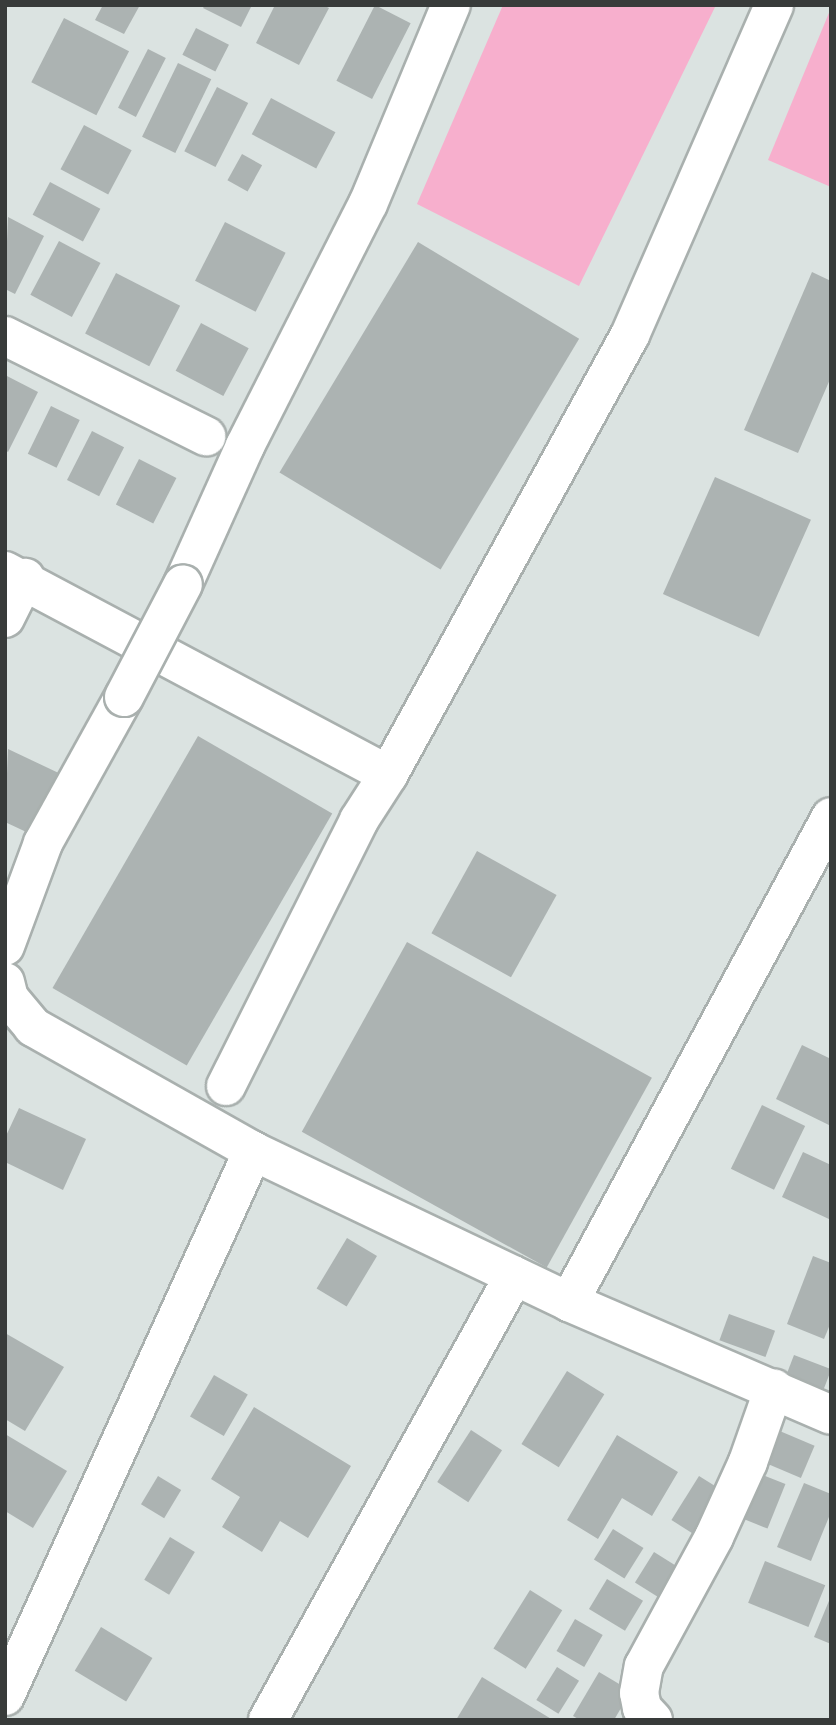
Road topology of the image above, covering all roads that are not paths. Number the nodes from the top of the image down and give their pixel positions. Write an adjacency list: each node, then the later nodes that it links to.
1 (450, 5): 9 (street, bridge)
2 (774, 5): 7 (street)
3 (5, 336): 4 (street)
4 (206, 436)
5 (15, 575): 6 (street); 7 (street)
6 (5, 618)
7 (388, 775): 11 (street)
8 (831, 817): 14 (street)
9 (5, 946)
10 (5, 982): 12 (street)
11 (226, 1086)
12 (253, 1151): 13 (street); 17 (street)
13 (514, 1276): 14 (street); 20 (street)
14 (569, 1302): 15 (street)
15 (774, 1388): 16 (street); 21 (street)
16 (831, 1415)
17 (5, 1696)
18 (5, 1707): 19 (street)
19 (23, 1720)
20 (268, 1720)
21 (653, 1720)

